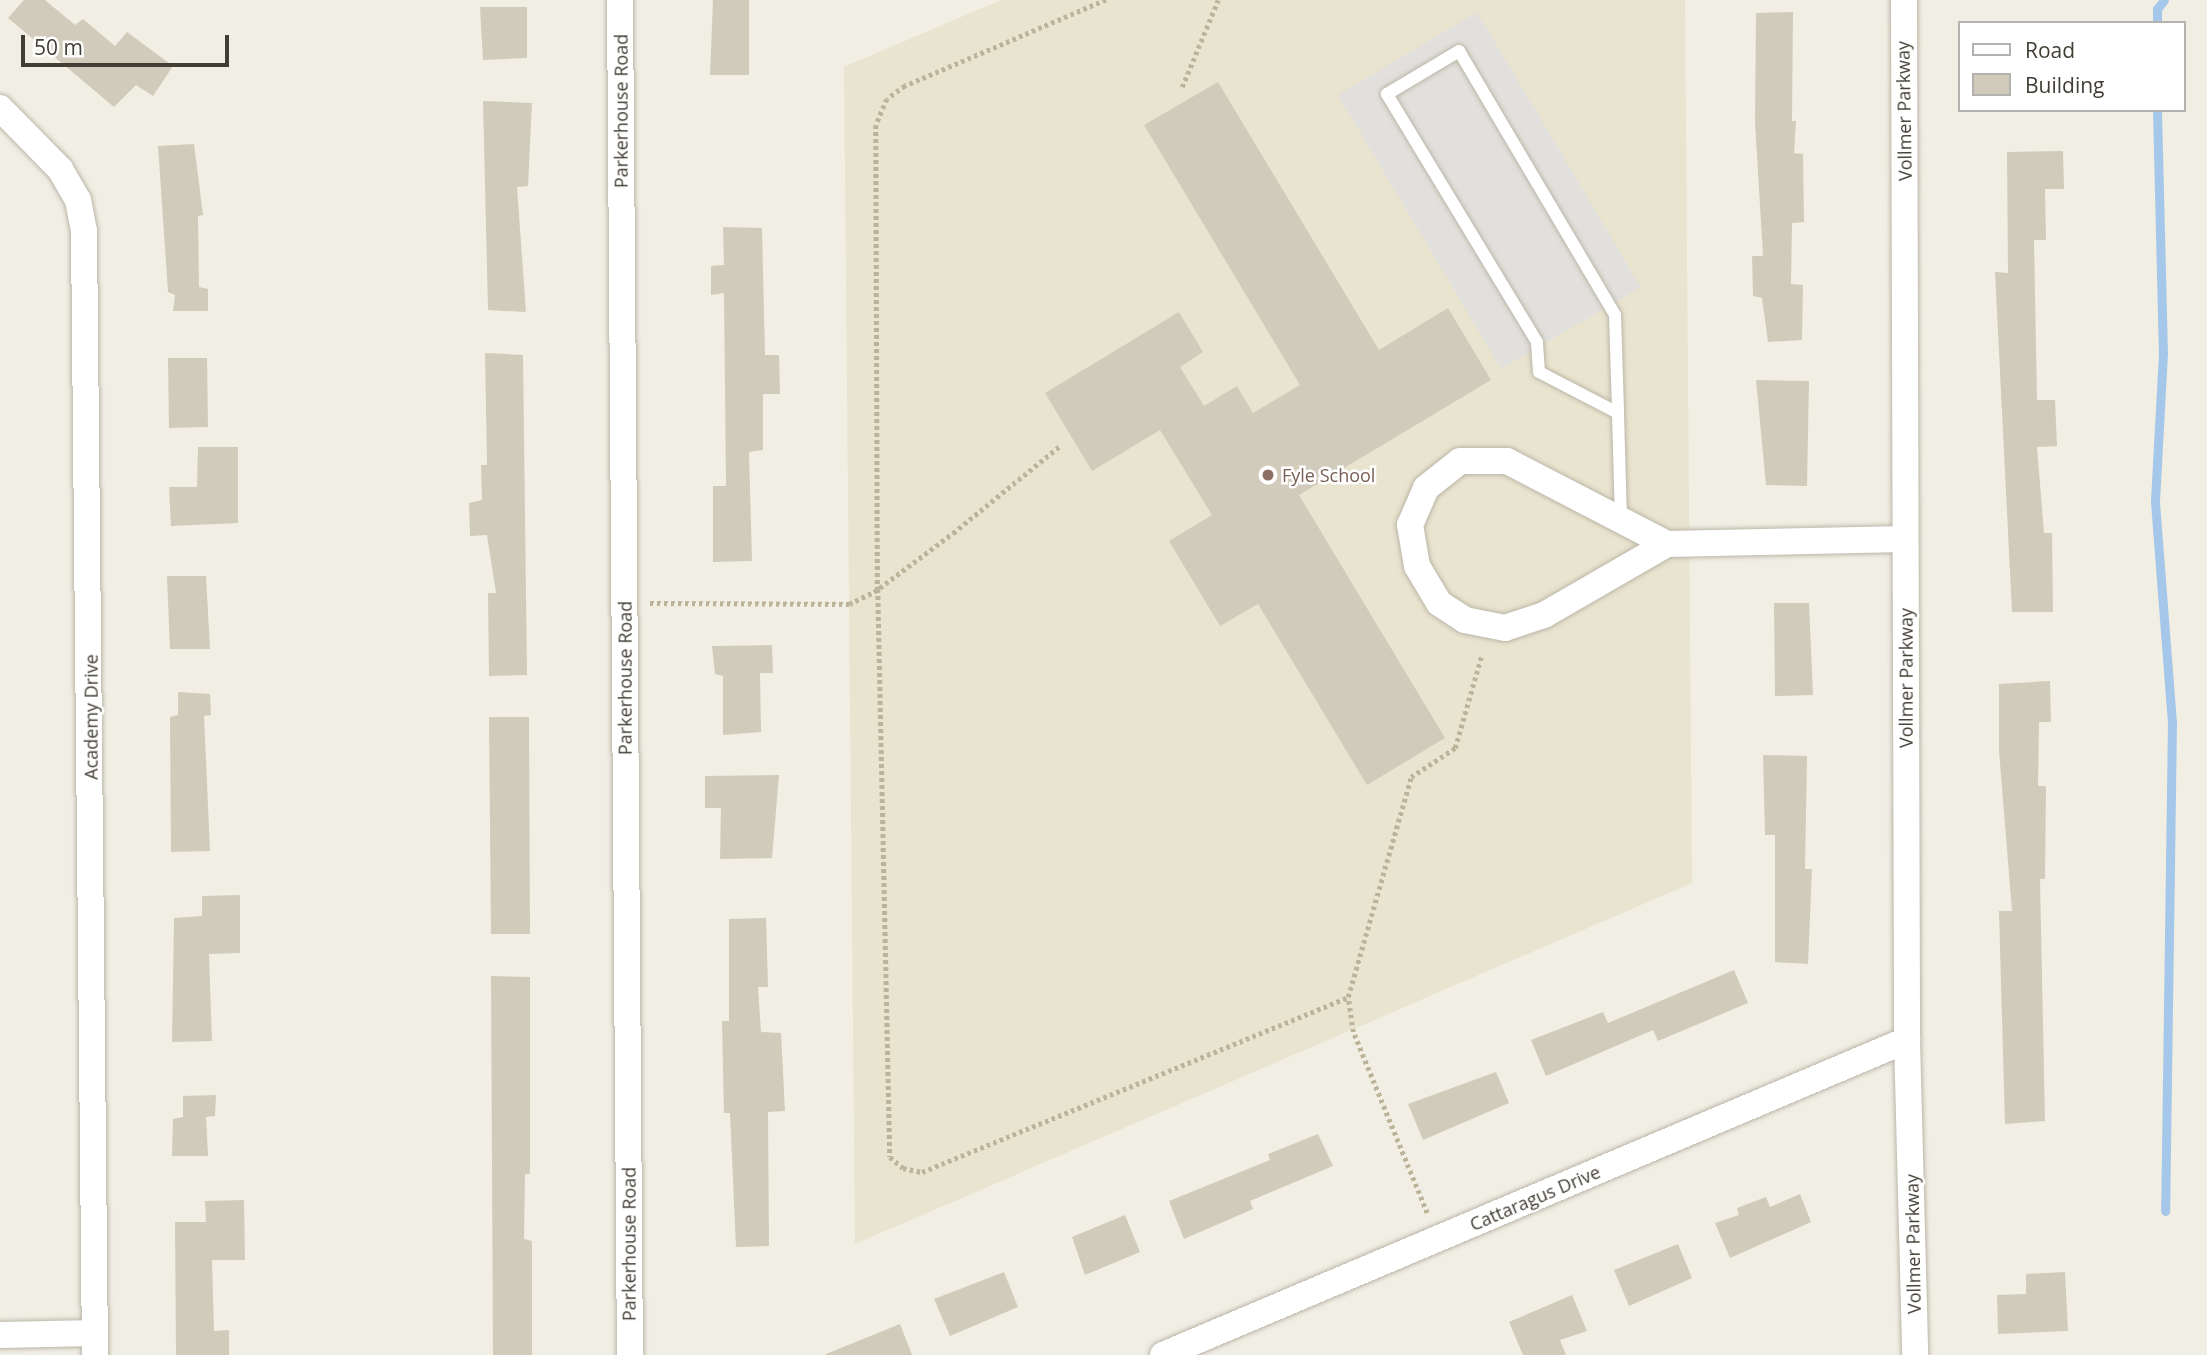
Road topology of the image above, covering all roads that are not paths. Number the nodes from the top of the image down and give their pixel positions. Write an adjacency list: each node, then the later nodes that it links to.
1 (620, 0): 11 (street, Parkerhouse Road)
2 (1904, 0): 6 (street, Vollmer Parkway)
3 (0, 108): 10 (street, Academy Drive)
4 (1618, 413): 4 (lane); 5 (lane)
5 (1621, 519): 7 (street); 7 (street)
6 (1905, 539): 7 (street); 8 (street, Vollmer Parkway)
7 (1667, 544)
8 (1907, 1040): 12 (street, Cattaragus Drive); 13 (street, Vollmer Parkway)
9 (0, 1335): 10 (street)
10 (95, 1344)
11 (630, 1355)
12 (1164, 1355)
13 (1915, 1355)

